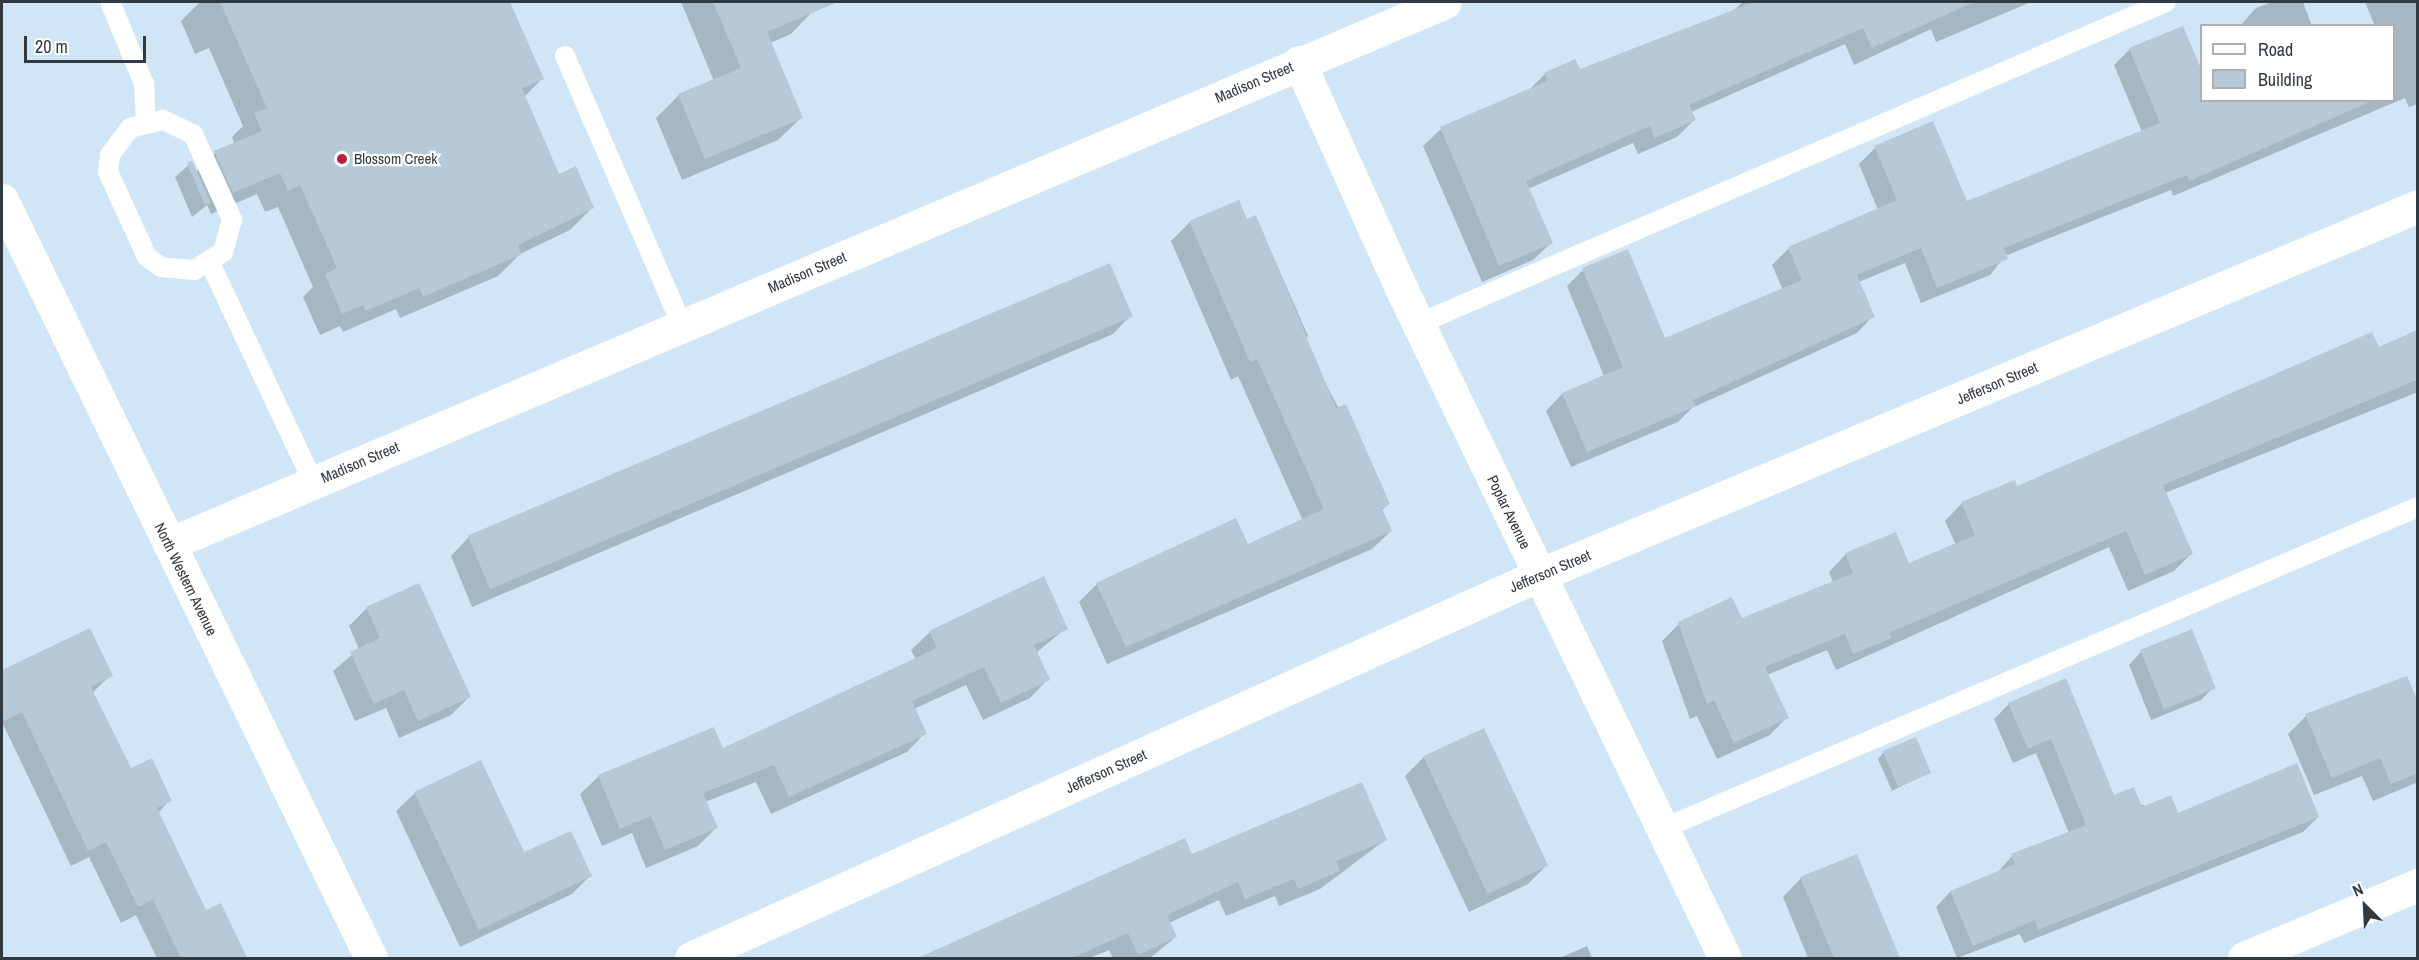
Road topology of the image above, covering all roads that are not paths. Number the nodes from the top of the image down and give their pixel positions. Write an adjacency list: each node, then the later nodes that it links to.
1 (1445, 2): 5 (street, Madison Street)
2 (2166, 2): 10 (lane)
3 (111, 4): 6 (lane)
4 (565, 56): 11 (lane)
5 (1299, 62): 10 (street, Poplar Avenue); 11 (street, Madison Street)
6 (146, 121): 9 (lane); 9 (lane)
7 (2, 200): 14 (street, North Western Avenue)
8 (2418, 206): 15 (street, Jefferson Street)
9 (210, 263): 12 (lane)
10 (1418, 324): 15 (street, Poplar Avenue)
11 (682, 325): 12 (street, Madison Street)
12 (313, 482): 14 (street, Madison Street)
13 (2418, 507): 16 (lane)
14 (169, 544): 18 (street, North Western Avenue)
15 (1539, 575): 16 (street, Poplar Avenue); 19 (street, Jefferson Street)
16 (1662, 829): 20 (street, Poplar Avenue)
17 (2418, 885): 21 (street)
18 (371, 958)
19 (691, 958)
20 (1725, 958)
21 (2244, 958)

